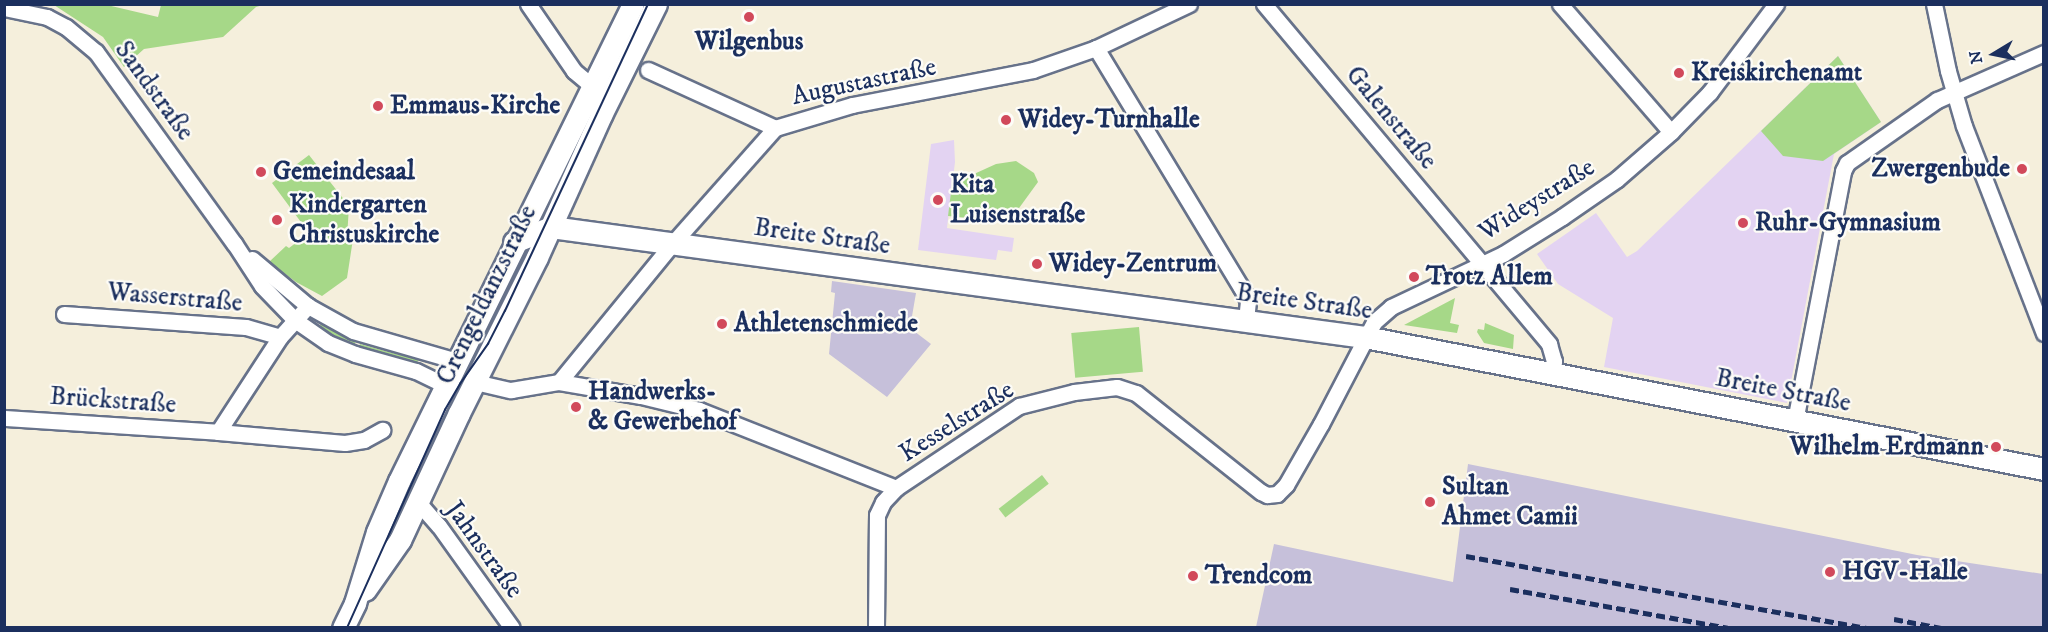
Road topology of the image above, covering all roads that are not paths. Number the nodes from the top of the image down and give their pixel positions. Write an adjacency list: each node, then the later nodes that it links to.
1 (528, 4): 13 (street)
2 (633, 4): 13 (street, Crengeldanzstraße)
3 (656, 4): 15 (street, Crengeldanzstraße)
4 (1189, 4): 10 (street, Augustastraße)
5 (1264, 4): 22 (street, Galenstraße)
6 (1560, 4): 17 (street)
7 (1776, 4): 17 (street, Wideystraße)
8 (1934, 4): 14 (street)
9 (4, 8): 20 (street, Sandstraße)
10 (1096, 48): 16 (street, Augustastraße); 26 (street)
11 (2043, 53): 14 (street)
12 (648, 70): 16 (street)
13 (592, 86): 15 (street); 19 (street, Crengeldanzstraße)
14 (1953, 92): 27 (street); 36 (street)
15 (601, 115): 18 (street, Crengeldanzstraße)
16 (775, 128): 21 (street, Augustastraße)
17 (1671, 132): 22 (street, Wideystraße)
18 (551, 227): 19 (street); 21 (street, Breite Straße); 32 (street, Crengeldanzstraße)
19 (514, 242): 30 (street, Crengeldanzstraße)
20 (234, 243): 23 (street, Sandstraße); 25 (street, Sandstraße)
21 (672, 244): 26 (street, Breite Straße); 33 (street, Augustastraße)
22 (1480, 262): 29 (street, Wideystraße); 31 (street, Galenstraße)
23 (308, 306): 25 (street); 30 (street, Sandstraße)
24 (64, 314): 28 (street, Wasserstraße)
25 (295, 320): 28 (street); 34 (street, Sandstraße)
26 (1246, 321): 29 (street, Breite Straße)
27 (2043, 333)
28 (280, 337): 38 (street)
29 (1365, 337): 31 (street, Breite Straße); 41 (street, Wideystraße)
30 (457, 361): 32 (street); 34 (street, Crengeldanzstraße)
31 (1552, 373): 36 (street, Breite Straße)
32 (475, 382): 33 (street); 34 (street); 43 (street, Crengeldanzstraße)
33 (559, 382): 42 (street, Kesselstraße)
34 (445, 385): 40 (street, Crengeldanzstraße)
35 (4, 418): 38 (street, Brückstraße)
36 (1796, 421): 39 (street, Breite Straße)
37 (382, 430): 38 (street, Brückstraße)
38 (218, 432)
39 (2043, 469)
40 (399, 481): 43 (street); 44 (street, Crengeldanzstraße)
41 (1286, 485): 42 (street, Kesselstraße)
42 (896, 488): 47 (street)
43 (417, 501): 44 (street, Crengeldanzstraße); 46 (street, Jahnstraße)
44 (356, 603): 45 (street, Crengeldanzstraße)
45 (344, 627)
46 (512, 627)
47 (876, 627)

